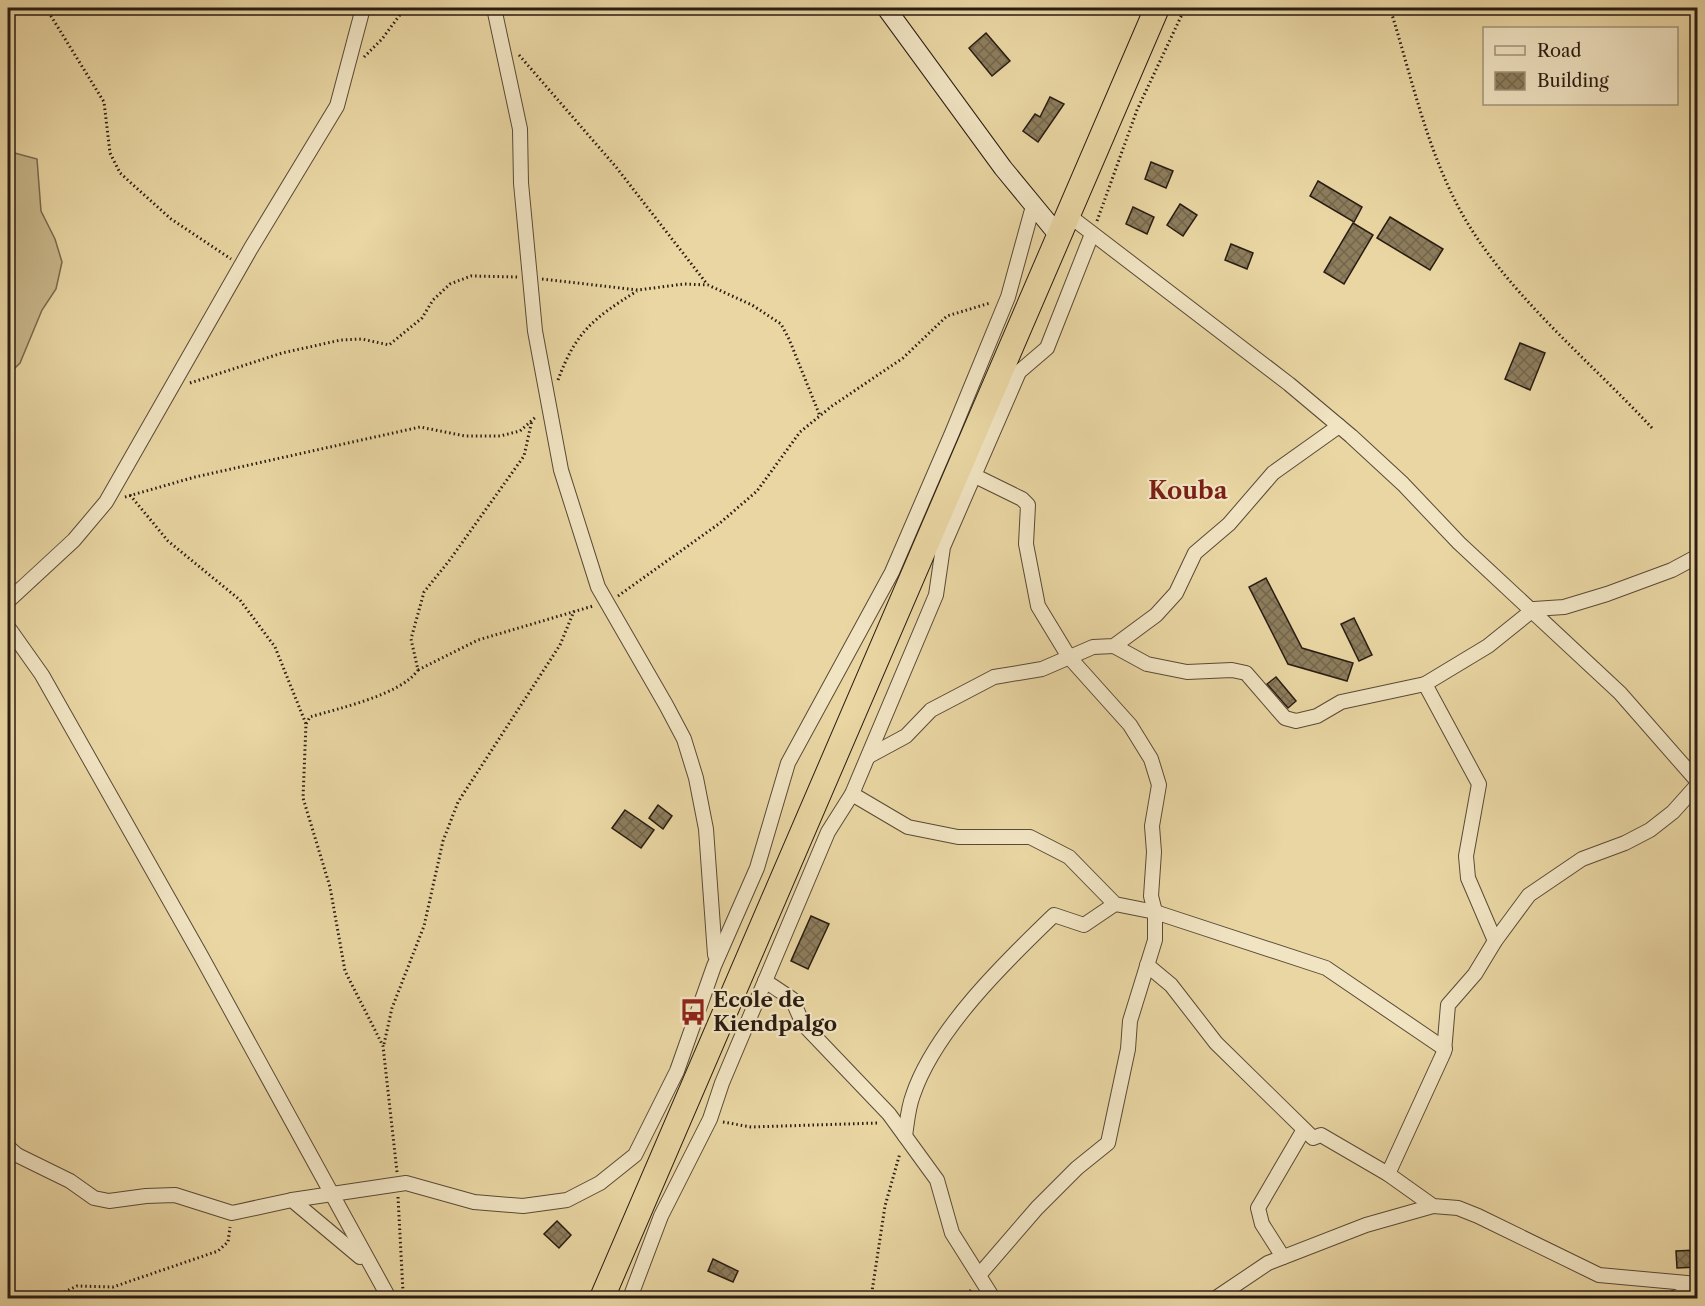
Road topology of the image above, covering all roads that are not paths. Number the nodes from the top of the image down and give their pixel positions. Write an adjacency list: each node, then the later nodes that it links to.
1 (363, 8): 11 (street)
2 (494, 8): 24 (street)
3 (886, 8): 5 (street)
4 (1157, 8): 6 (highway)
5 (1034, 206): 6 (street); 24 (street)
6 (1063, 225): 7 (street); 9 (highway)
7 (1092, 234): 8 (street); 9 (street)
8 (1339, 426): 12 (street); 14 (street)
9 (966, 472): 15 (street); 17 (street); 39 (highway)
10 (1698, 556): 12 (street)
11 (8, 601)
12 (1533, 609): 16 (street); 18 (street)
13 (8, 627): 31 (street)
14 (1114, 646): 15 (street); 16 (street)
15 (1069, 657): 17 (street); 21 (street)
16 (1425, 684): 22 (street)
17 (868, 756): 19 (street)
18 (1698, 783): 22 (street)
19 (852, 794): 20 (street); 25 (street)
20 (1115, 904): 21 (street); 28 (street)
21 (1155, 912): 23 (street); 26 (street)
22 (1495, 941): 26 (street)
23 (1147, 965): 27 (street); 36 (street)
24 (714, 966): 31 (street)
25 (765, 981): 28 (street); 40 (street)
26 (1444, 1049): 30 (street)
27 (1303, 1131): 30 (street); 34 (street)
28 (905, 1136): 36 (street)
29 (8, 1147): 32 (street)
30 (1388, 1174): 33 (street)
31 (330, 1194): 32 (street); 35 (street)
32 (291, 1200): 35 (street)
33 (1433, 1206): 34 (street); 37 (street)
34 (1283, 1257): 42 (street)
35 (368, 1265): 38 (street)
36 (980, 1274): 41 (street)
37 (1698, 1286): 43 (street)
38 (389, 1299)
39 (602, 1299)
40 (630, 1299)
41 (993, 1299)
42 (1216, 1299)
43 (1674, 1299)

